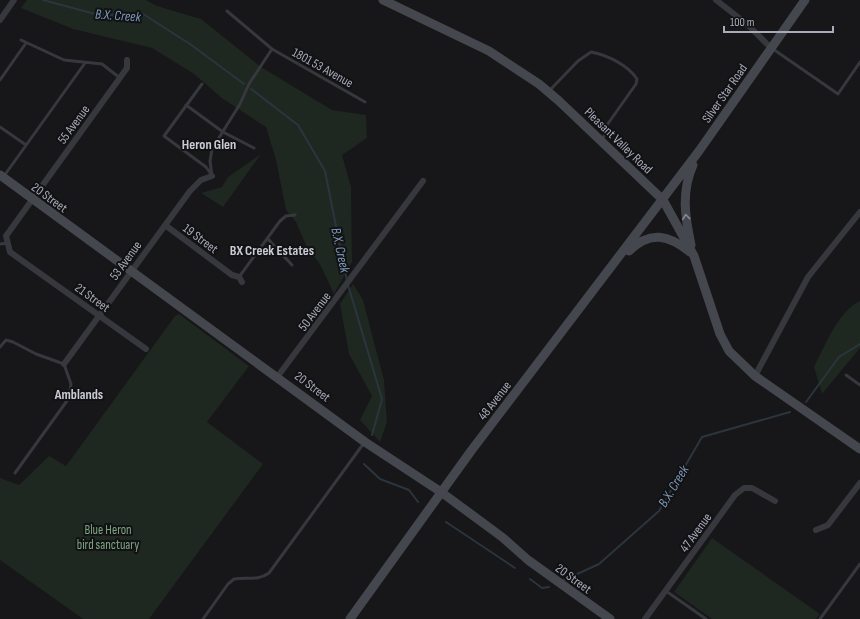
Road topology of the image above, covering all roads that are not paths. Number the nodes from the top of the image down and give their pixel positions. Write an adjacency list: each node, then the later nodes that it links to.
1 (14, 0): 6 (street)
2 (383, 0): 17 (street, Pleasant Valley Road)
3 (716, 0): 9 (street)
4 (805, 0): 9 (street, Silver Star Road)
5 (227, 10): 10 (lane, 1801 53 Avenue)
6 (0, 20)
7 (21, 40): 8 (lane)
8 (26, 44): 13 (lane); 15 (lane)
9 (771, 48): 12 (lane); 25 (street, Silver Star Road)
10 (272, 49): 18 (lane, 1801 53 Avenue); 21 (lane)
11 (127, 60): 14 (street, 55 Avenue)
12 (860, 62)
13 (85, 64): 14 (lane); 23 (lane)
14 (120, 78): 29 (street, 55 Avenue)
15 (0, 80)
16 (202, 84): 19 (lane)
17 (548, 92): 22 (street, Pleasant Valley Road); 22 (lane)
18 (365, 102)
19 (186, 105): 21 (lane); 27 (lane)
20 (0, 127): 23 (lane)
21 (223, 132): 24 (lane); 27 (lane)
22 (602, 142): 30 (street, Pleasant Valley Road)
23 (26, 145): 26 (lane)
24 (254, 148)
25 (699, 151): 30 (street, Silver Star Road); 37 (street, one-way to 25)
26 (1, 176): 29 (street, 20 Street)
27 (212, 176): 33 (street, 53 Avenue)
28 (423, 181): 47 (street, 50 Avenue)
29 (32, 200): 35 (street, 55 Avenue); 39 (street, 20 Street)
30 (663, 200): 37 (street, Pleasant Valley Road); 40 (street, 48 Avenue)
31 (295, 215): 34 (lane)
32 (858, 216): 48 (street)
33 (165, 225): 39 (street, 53 Avenue); 41 (street, 19 Street)
34 (268, 239): 38 (lane); 41 (lane)
35 (8, 243): 36 (lane); 42 (street, 21 Street)
36 (0, 244)
37 (694, 256): 40 (street); 48 (street, Pleasant Valley Road)
38 (292, 265)
39 (130, 271): 42 (street, 53 Avenue); 47 (street, 20 Street)
40 (609, 272): 54 (street, 48 Avenue)
41 (241, 279)
42 (99, 315): 44 (street, 21 Street); 45 (street, 53 Avenue)
43 (0, 346): 45 (lane)
44 (146, 349)
45 (64, 364): 52 (lane)
46 (846, 375): 49 (lane)
47 (278, 376): 50 (street, 20 Street)
48 (755, 376): 51 (street, Pleasant Valley Road)
49 (860, 384)
50 (365, 442): 54 (street, 20 Street); 59 (lane)
51 (860, 449)
52 (15, 473)
53 (860, 483): 56 (street)
54 (441, 492): 60 (street, 48 Avenue); 61 (street, 20 Street)
55 (775, 501): 58 (street, 47 Avenue)
56 (816, 530)
57 (860, 564): 64 (lane)
58 (666, 591): 62 (street, 47 Avenue); 63 (lane)
59 (203, 619)
60 (350, 619)
61 (610, 619)
62 (645, 619)
63 (706, 619)
64 (820, 619)

